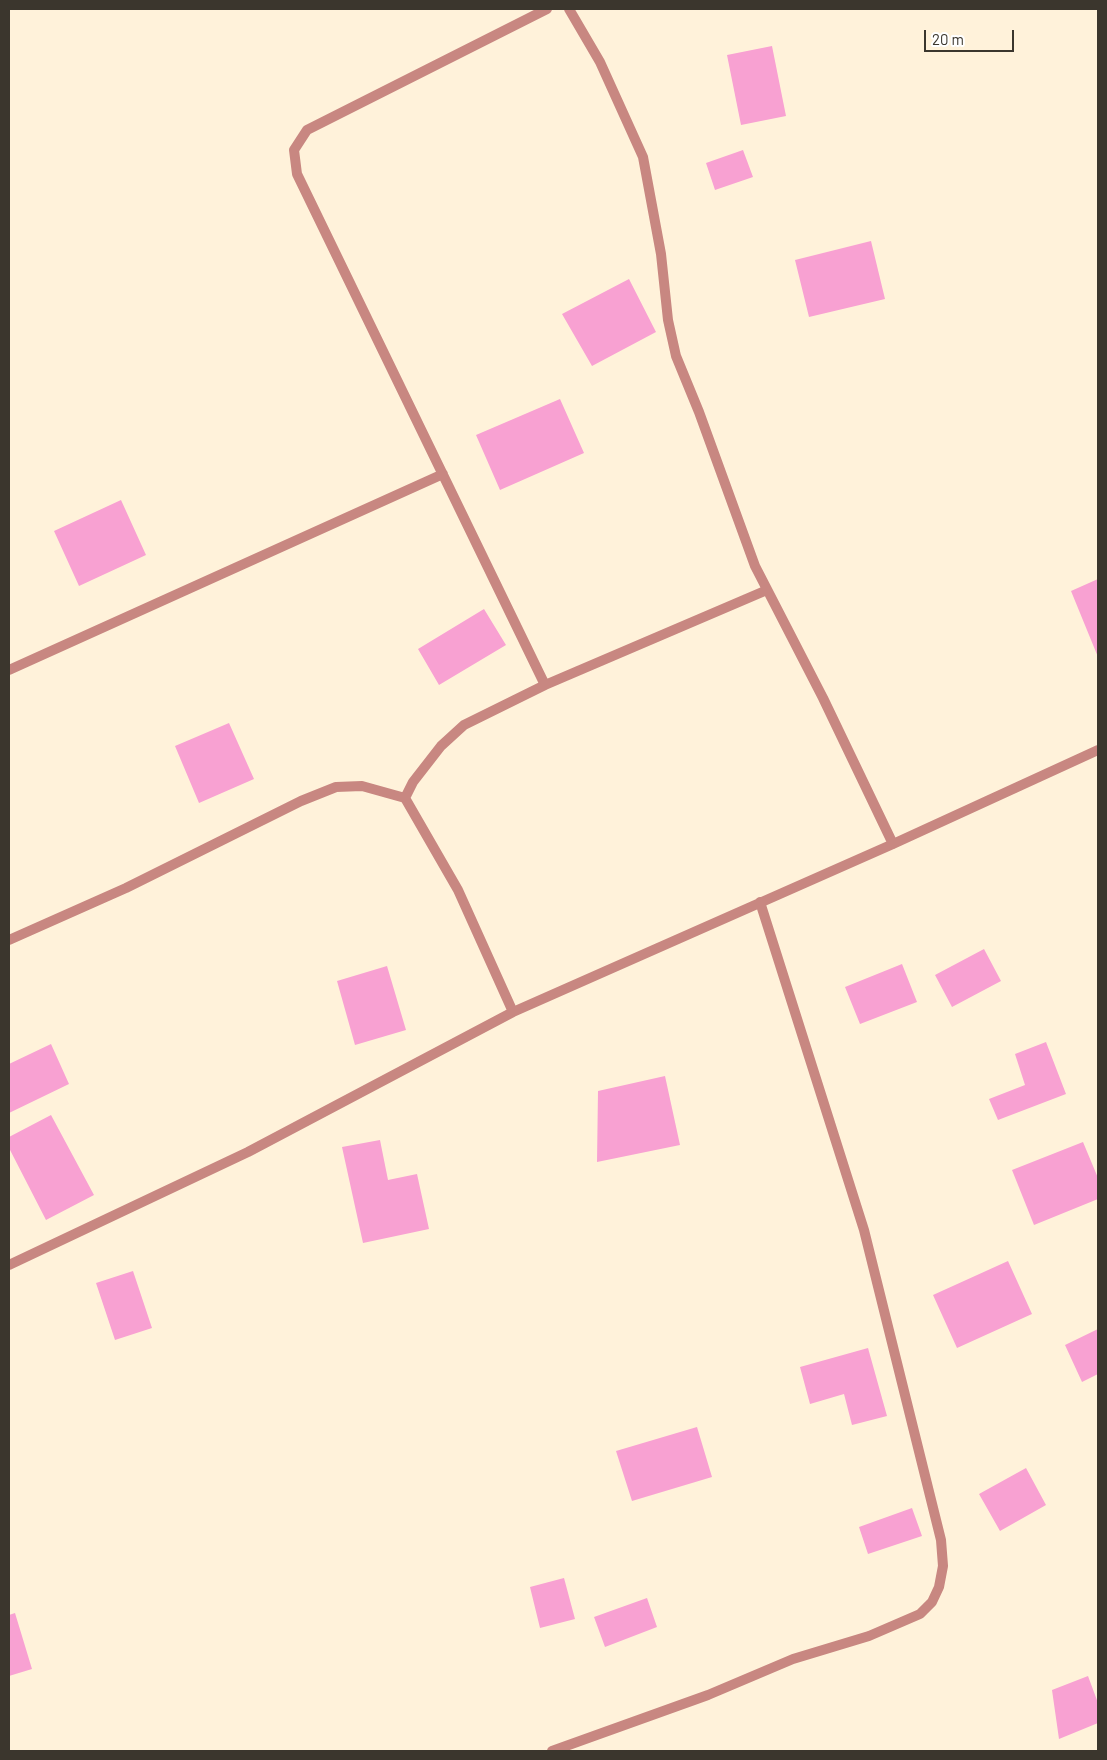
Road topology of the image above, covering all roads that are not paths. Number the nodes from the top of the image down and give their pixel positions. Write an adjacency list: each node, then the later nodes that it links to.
1 (547, 9): 3 (street)
2 (569, 9): 4 (street)
3 (443, 474): 5 (street); 6 (street)
4 (767, 590): 6 (street); 9 (street)
5 (9, 670)
6 (544, 685): 8 (street)
7 (1098, 750): 9 (street)
8 (405, 798): 11 (street); 12 (street)
9 (893, 844): 10 (street)
10 (760, 902): 12 (street); 14 (street)
11 (9, 940)
12 (513, 1012): 13 (street)
13 (9, 1266)
14 (552, 1751)

